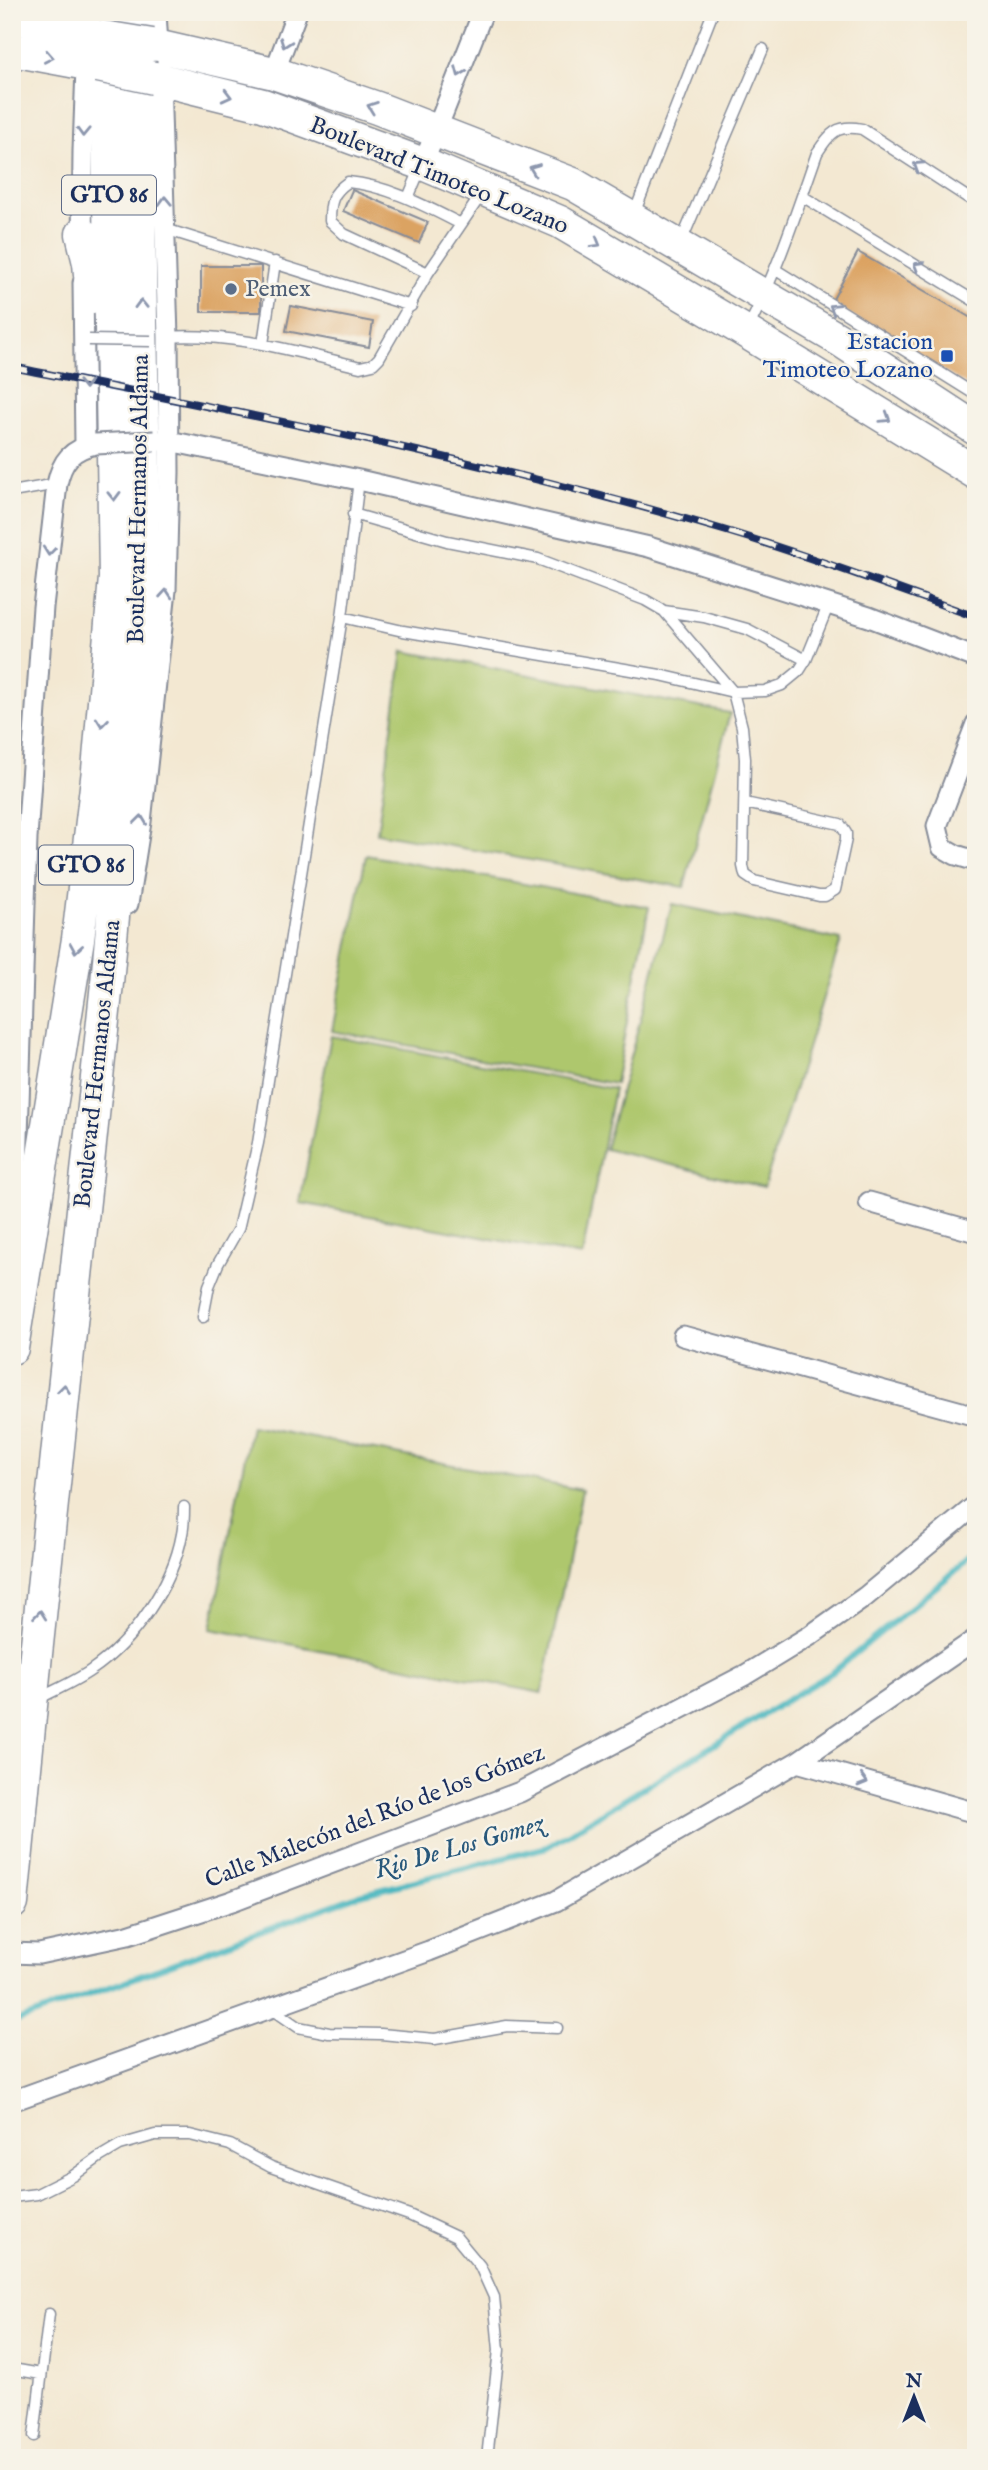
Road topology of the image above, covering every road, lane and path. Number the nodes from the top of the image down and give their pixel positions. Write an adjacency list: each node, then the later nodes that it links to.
1 (135, 12): 53 (main road, Boulevard Hermanos Aldama / GTO 86, one-way to 1)
2 (156, 12): 8 (street)
3 (297, 12): 11 (street, one-way to 11)
4 (483, 12): 13 (street, one-way to 13)
5 (713, 12): 19 (lane)
6 (12, 18): 7 (main road, Boulevard Timoteo Lozano)
7 (94, 37): 8 (main road, Boulevard Timoteo Lozano, bridge); 10 (main road, Boulevard Timoteo Lozano, one-way to 7); 12 (main road, Boulevard Timoteo Lozano, bridge); 22 (street, one-way to 22); 33 (main road, Boulevard Hermanos Aldama / GTO 86)
8 (155, 45): 11 (main road, Boulevard Timoteo Lozano); 12 (street)
9 (764, 49): 23 (lane)
10 (12, 50)
11 (274, 73): 13 (main road, Boulevard Timoteo Lozano, one-way to 11)
12 (157, 78): 14 (main road, Boulevard Timoteo Lozano, one-way to 14); 21 (street, one-way to 12)
13 (436, 131): 14 (street); 19 (main road, Boulevard Timoteo Lozano, one-way to 13)
14 (423, 164): 15 (main road, Boulevard Timoteo Lozano); 17 (lane)
15 (485, 189): 20 (lane); 29 (main road, Boulevard Timoteo Lozano, one-way to 29)
16 (802, 196): 18 (lane, one-way to 16); 26 (lane); 27 (lane, one-way to 16)
17 (408, 198): 20 (lane); 25 (lane)
18 (976, 203)
19 (633, 217): 23 (main road, Boulevard Timoteo Lozano)
20 (461, 224): 25 (lane)
21 (165, 229): 24 (lane); 30 (street)
22 (82, 234): 31 (street); 33 (main road)
23 (680, 245): 26 (main road, Boulevard Timoteo Lozano)
24 (275, 261): 28 (lane); 32 (lane)
25 (428, 273): 28 (lane)
26 (770, 283): 29 (lane); 34 (lane, one-way to 26); 35 (main road, Boulevard Timoteo Lozano)
27 (976, 302)
28 (411, 306): 32 (lane)
29 (746, 332): 38 (main road, Boulevard Timoteo Lozano, one-way to 38)
30 (160, 339): 31 (lane, bridge); 32 (lane); 36 (street)
31 (87, 340): 37 (street, one-way to 37)
32 (263, 344)
33 (112, 378): 56 (main road, Boulevard Hermanos Aldama / GTO 86, one-way to 56)
34 (976, 395)
35 (976, 429)
36 (162, 441): 37 (street, bridge); 39 (street); 53 (street, one-way to 36)
37 (91, 445): 40 (street)
38 (976, 474)
39 (359, 480): 42 (lane); 43 (street)
40 (57, 484): 41 (lane); 52 (street, one-way to 52)
41 (12, 492)
42 (353, 514): 44 (lane); 45 (lane)
43 (828, 606): 46 (street); 47 (lane)
44 (664, 611): 47 (lane); 48 (lane)
45 (342, 617): 48 (lane); 57 (lane)
46 (976, 658)
47 (806, 660): 48 (lane)
48 (733, 692): 50 (lane)
49 (976, 724): 51 (street)
50 (745, 803): 50 (lane)
51 (976, 861)
52 (19, 874): 56 (street)
53 (107, 983): 64 (main road, Boulevard Hermanos Aldama / GTO 86, one-way to 53)
54 (869, 1202): 55 (street)
55 (976, 1232)
56 (28, 1233): 59 (main road, Boulevard Hermanos Aldama / GTO 86)
57 (203, 1317)
58 (683, 1335): 60 (street)
59 (12, 1348)
60 (976, 1416)
61 (976, 1505): 69 (street, Calle Malecón del Río de los Gómez)
62 (184, 1507): 65 (lane)
63 (976, 1639): 66 (street)
64 (24, 1652): 65 (main road, Boulevard Hermanos Aldama / GTO 86)
65 (31, 1703): 68 (main road, Boulevard Hermanos Aldama / GTO 86)
66 (797, 1762): 67 (street, one-way to 67); 70 (street)
67 (976, 1812)
68 (12, 1903)
69 (12, 1953)
70 (272, 2009): 71 (lane); 72 (street)
71 (557, 2028)
72 (12, 2101)
73 (12, 2197): 78 (lane)
74 (49, 2314): 76 (lane)
75 (12, 2369): 76 (lane)
76 (41, 2374): 77 (lane)
77 (34, 2436)
78 (487, 2458)

